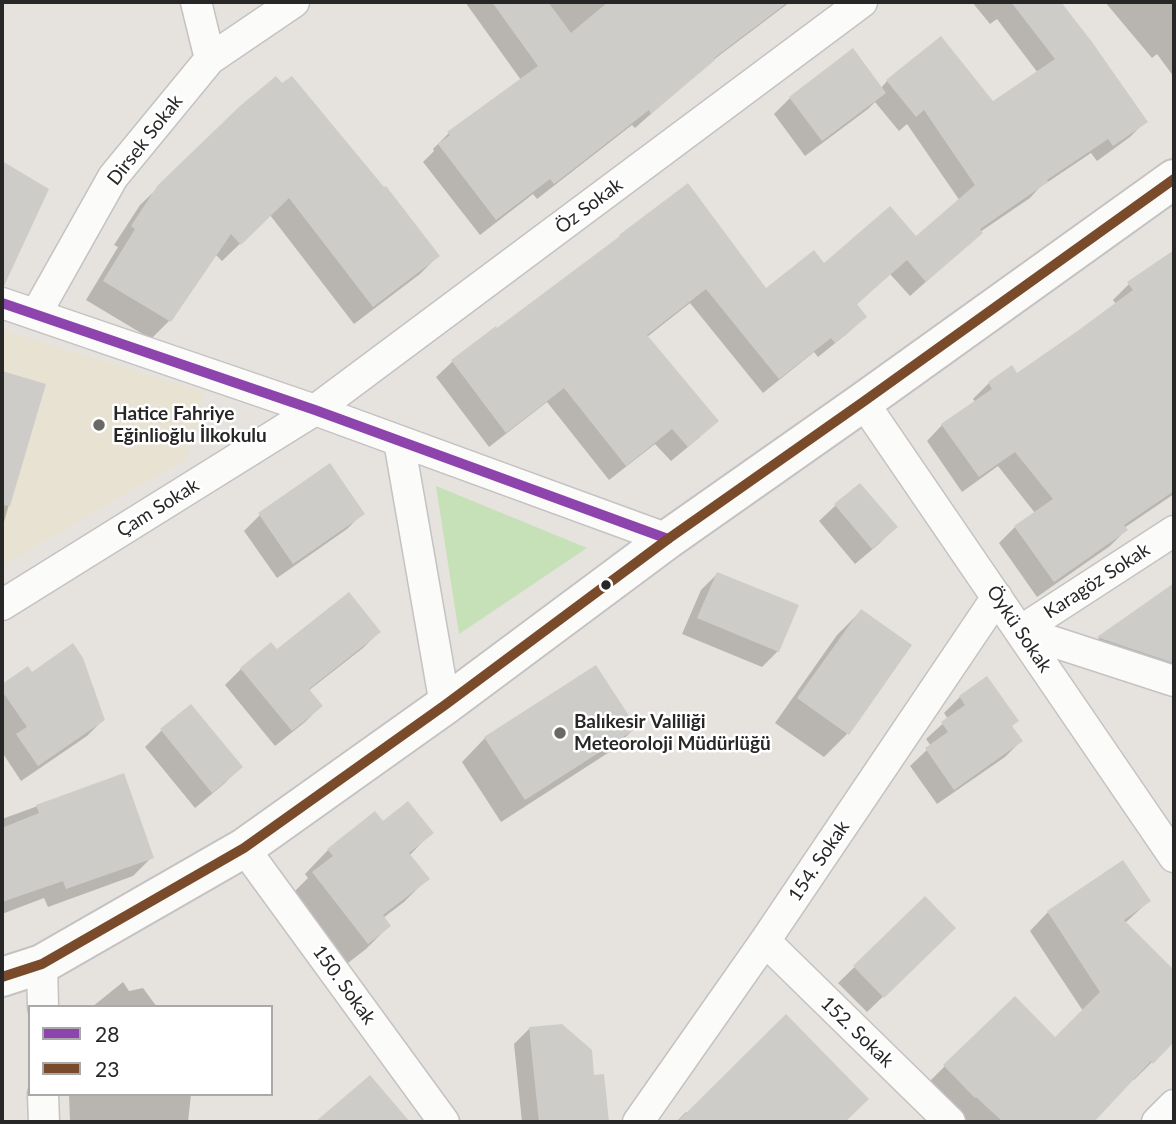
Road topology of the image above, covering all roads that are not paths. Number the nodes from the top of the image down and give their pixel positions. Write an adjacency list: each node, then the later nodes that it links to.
1 (195, 2): 4 (street)
2 (294, 2): 4 (street, Dirsek Sokak)
3 (862, 2): 9 (street, Öz Sokak)
4 (209, 59): 7 (street, Dirsek Sokak)
5 (1174, 178): 8 (main road)
6 (2, 303): 7 (street)
7 (36, 314): 9 (street)
8 (863, 402): 12 (main road); 13 (street, Öykü Sokak)
9 (315, 410): 10 (street); 14 (street, Çam Sokak)
10 (399, 441): 12 (street); 17 (street)
11 (1174, 531): 15 (street, Karagöz Sokak)
12 (668, 539): 17 (main road)
13 (997, 597): 15 (street, Öykü Sokak); 20 (street, 154. Sokak)
14 (2, 605)
15 (1020, 631): 16 (street); 19 (street, Öykü Sokak)
16 (1174, 681)
17 (445, 705): 18 (main road)
18 (244, 848): 21 (main road); 27 (street, 150. Sokak)
19 (1174, 857)
20 (765, 941): 28 (street, 154. Sokak); 29 (street, 152. Sokak)
21 (42, 964): 22 (main road); 23 (street)
22 (2, 977)
23 (43, 1005)
24 (43, 1096): 26 (street)
25 (1174, 1105): 30 (street)
26 (44, 1122)
27 (444, 1122)
28 (638, 1122)
29 (950, 1122)
30 (1157, 1122)

